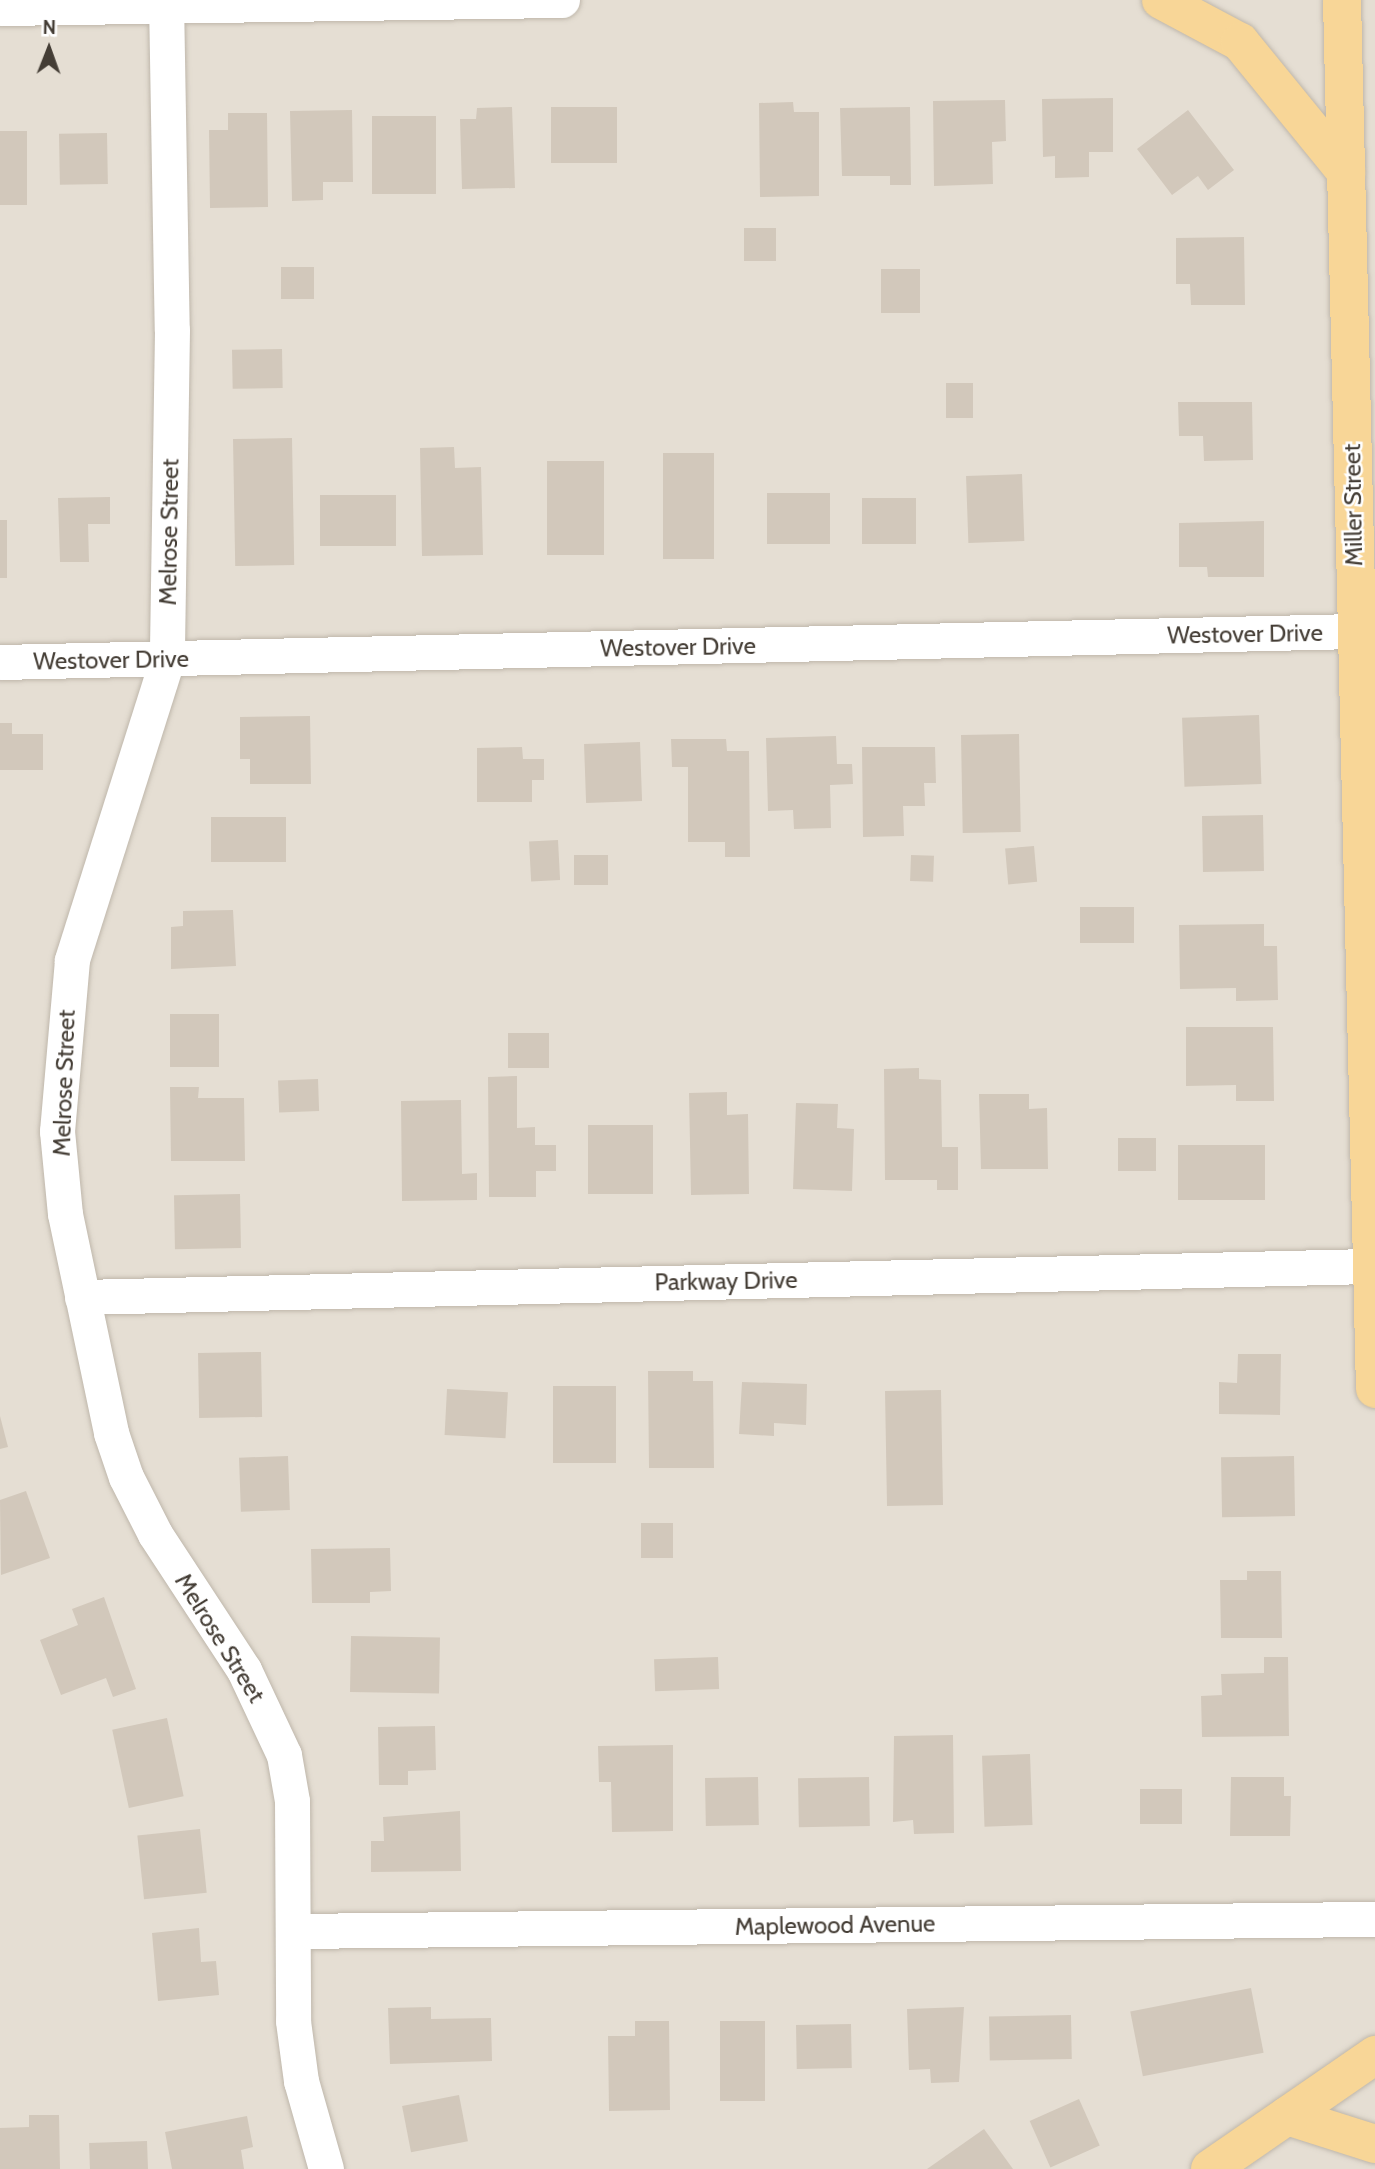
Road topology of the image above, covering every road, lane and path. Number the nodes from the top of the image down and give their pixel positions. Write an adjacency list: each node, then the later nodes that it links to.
1 (562, 0): 4 (street)
2 (1161, 0): 6 (main road)
3 (1342, 0): 6 (main road, Miller Street)
4 (166, 2): 5 (street); 8 (street, Melrose Street)
5 (0, 8)
6 (1346, 172): 7 (main road, Miller Street)
7 (1356, 631): 8 (street, Westover Drive); 10 (main road, Miller Street)
8 (167, 660): 9 (street, Westover Drive); 11 (street, Melrose Street)
9 (0, 662)
10 (1369, 1266): 11 (street, Parkway Drive); 12 (main road, Miller Street)
11 (82, 1297): 14 (street, Melrose Street)
12 (1375, 1389)
13 (1375, 1919): 14 (street, Maplewood Avenue)
14 (294, 1931): 18 (street, Melrose Street)
15 (1375, 2055): 16 (main road)
16 (1287, 2116): 17 (main road); 19 (main road)
17 (1375, 2144)
18 (326, 2169)
19 (1210, 2169)

